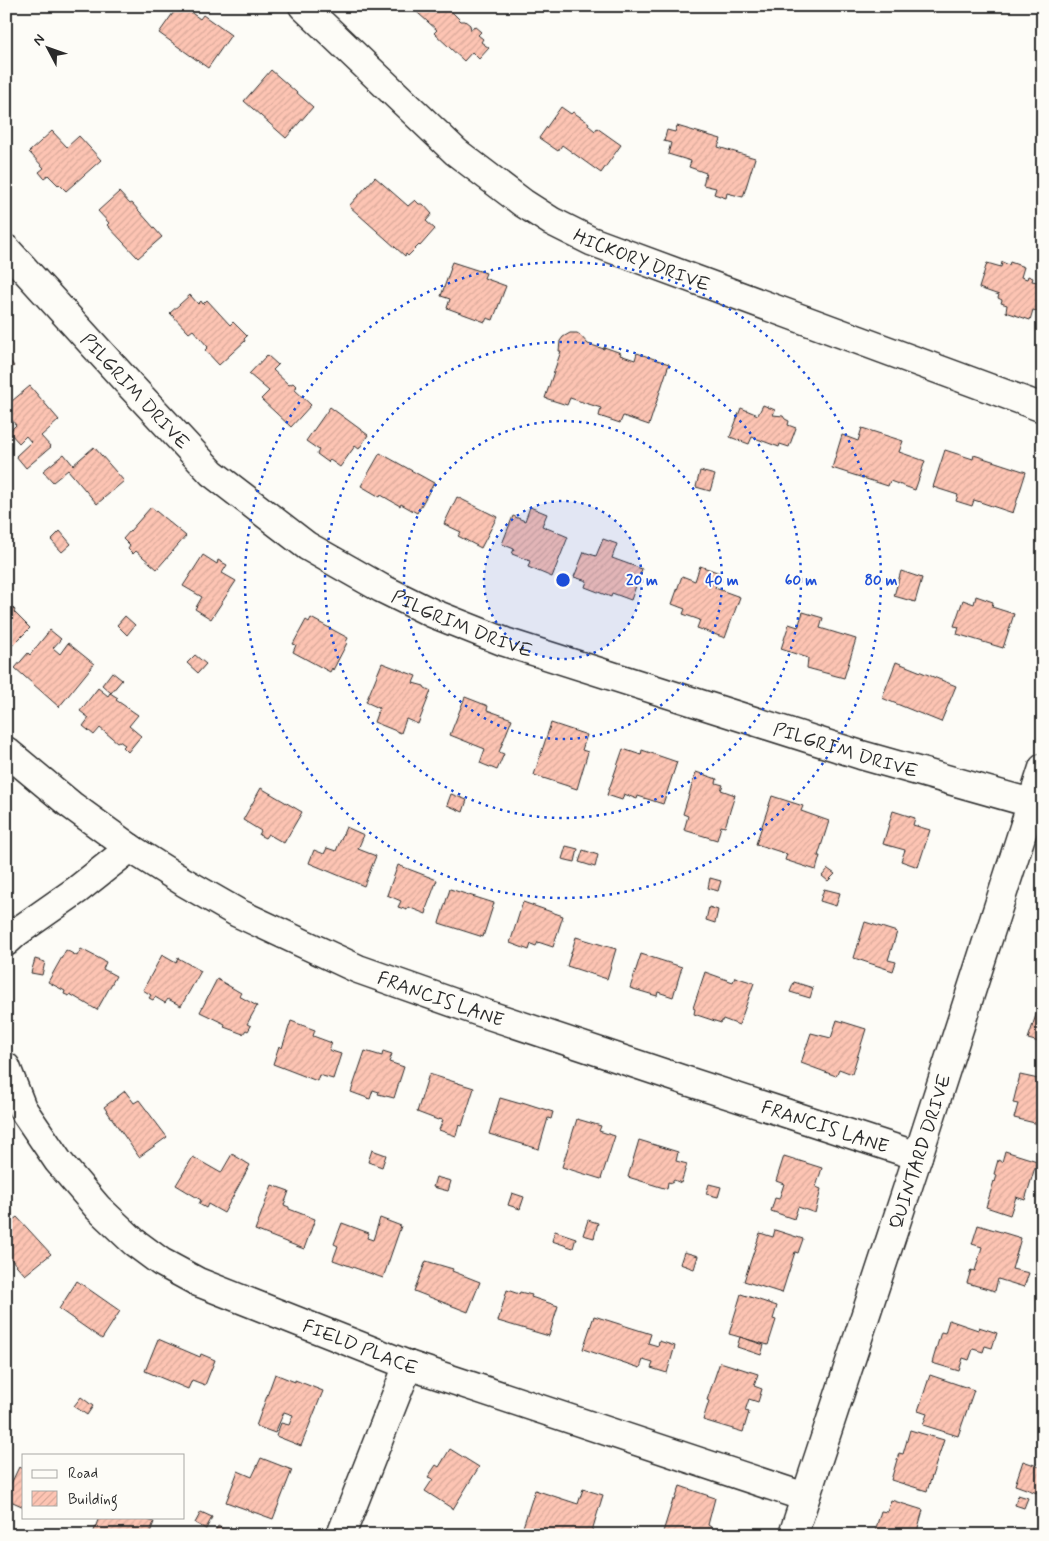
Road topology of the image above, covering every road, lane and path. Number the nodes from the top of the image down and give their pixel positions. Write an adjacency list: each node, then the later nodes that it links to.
1 (303, 6): 3 (street, HICKORY DRIVE)
2 (6, 249): 6 (street, PILGRIM DRIVE)
3 (1043, 408)
4 (6, 751): 7 (street, FRANCIS LANE)
5 (1043, 769): 6 (street, QUINTARD DRIVE)
6 (1031, 803): 10 (street, QUINTARD DRIVE)
7 (130, 848): 8 (street); 10 (street, FRANCIS LANE)
8 (6, 942)
9 (6, 1067): 11 (street, FIELD PLACE)
10 (918, 1156): 12 (street, QUINTARD DRIVE)
11 (408, 1365): 12 (street, FIELD PLACE); 13 (street)
12 (805, 1497): 14 (street, QUINTARD DRIVE)
13 (341, 1535)
14 (793, 1535)

